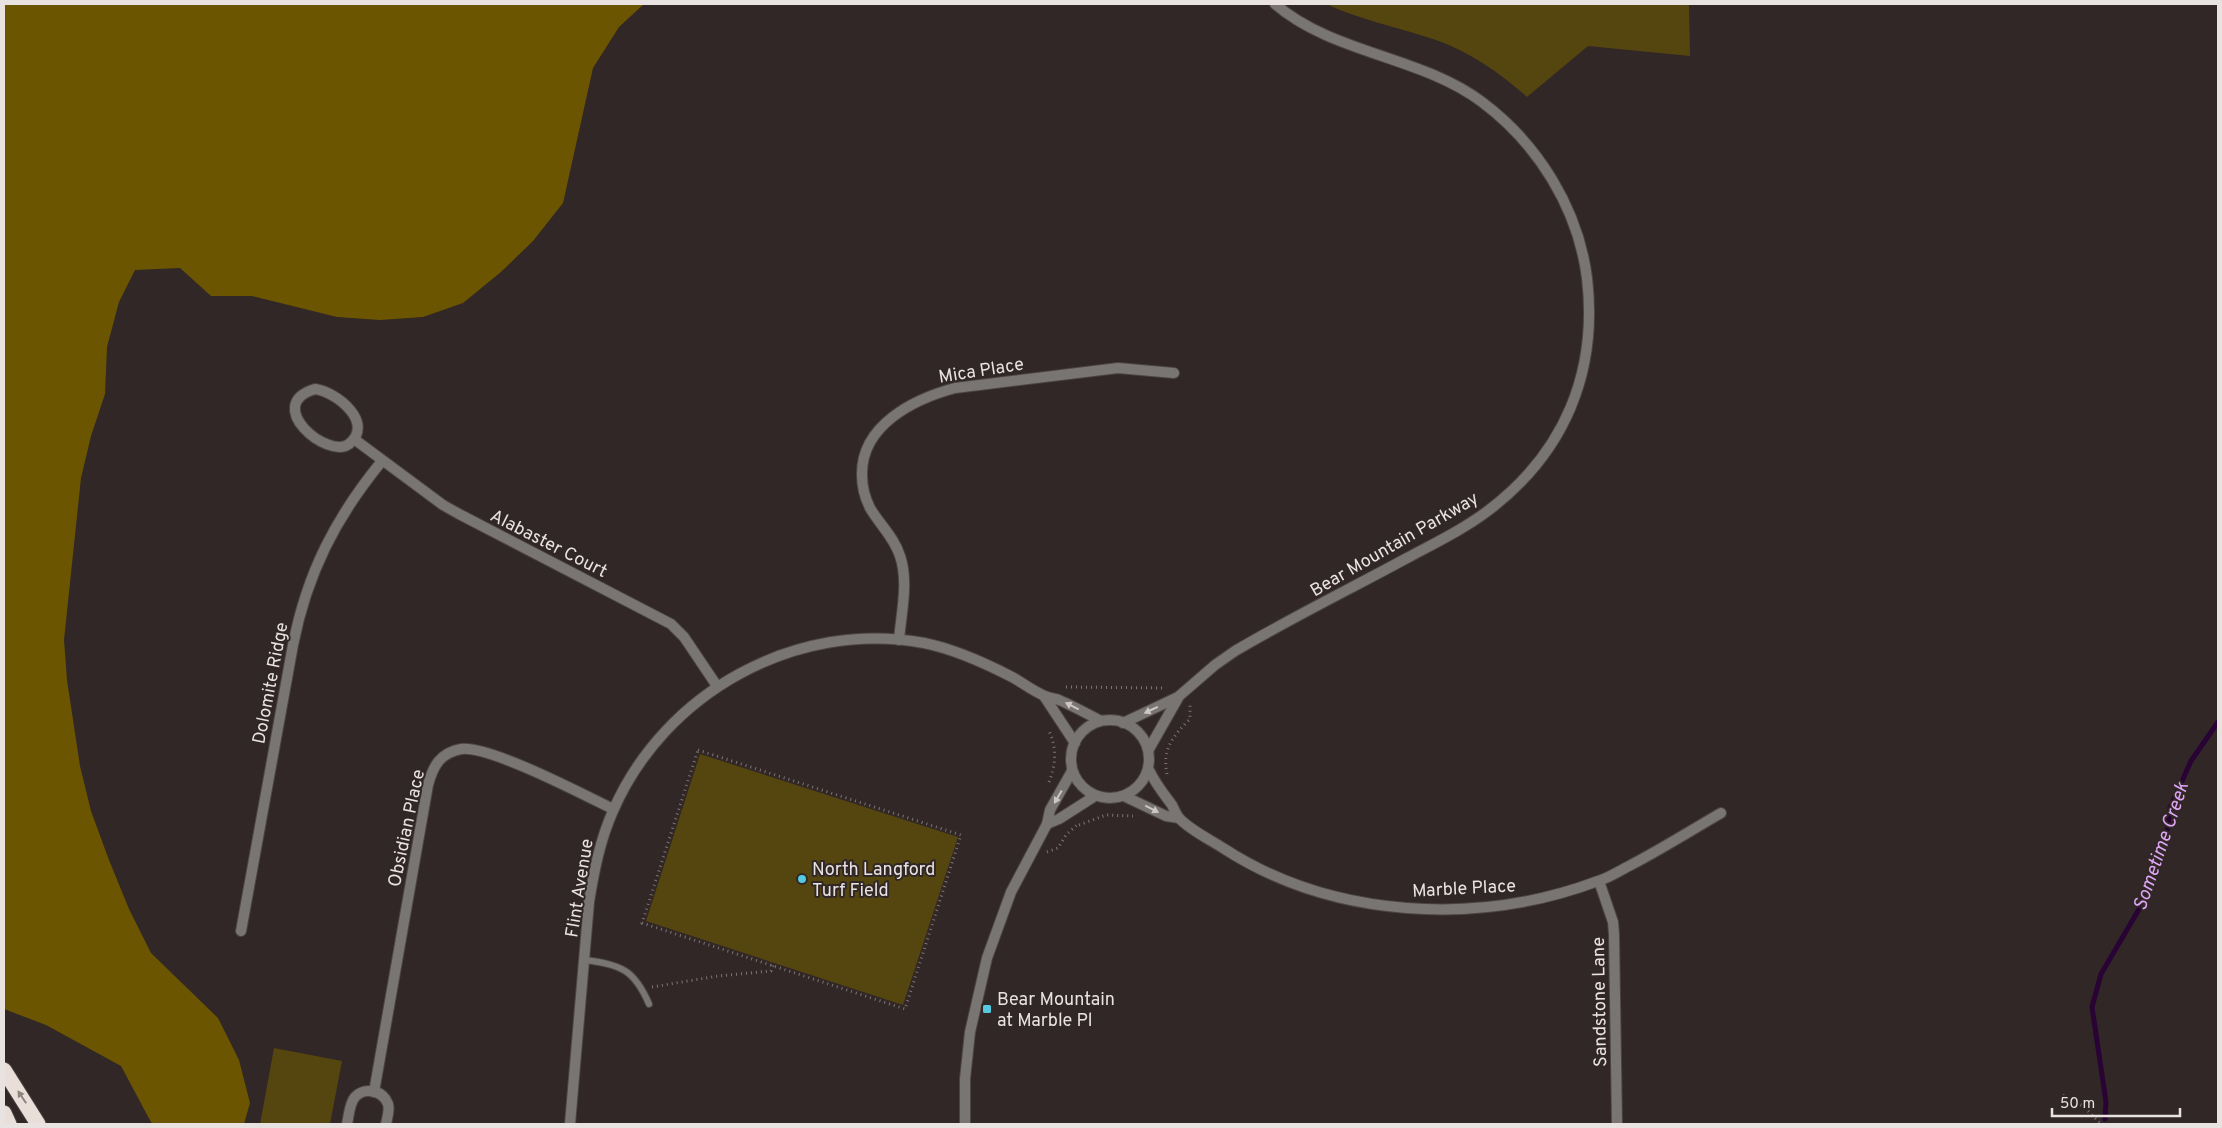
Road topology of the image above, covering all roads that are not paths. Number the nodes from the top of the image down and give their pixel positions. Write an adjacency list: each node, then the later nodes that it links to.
1 (1275, 4): 8 (street, Bear Mountain Parkway)
2 (1174, 373): 5 (street, Mica Place)
3 (354, 439): 3 (street); 4 (street, Alabaster Court)
4 (382, 461): 6 (street, Alabaster Court); 22 (street, Dolomite Ridge)
5 (899, 640): 6 (street, Flint Avenue); 7 (street, Flint Avenue)
6 (716, 686): 17 (street, Flint Avenue)
7 (1044, 696): 9 (street, Flint Avenue, one-way to 7); 11 (street, Flint Avenue)
8 (1178, 697): 10 (street, Bear Mountain Parkway, one-way to 10); 12 (street, Bear Mountain Parkway)
9 (1099, 720): 10 (street); 11 (street)
10 (1123, 723): 12 (street)
11 (1074, 743): 14 (street)
12 (1149, 749): 13 (street)
13 (1149, 770): 16 (street); 19 (street, Marble Place)
14 (1072, 771): 15 (street); 20 (street, one-way to 20)
15 (1095, 796): 16 (street); 20 (street)
16 (1126, 796): 19 (street, Marble Place, one-way to 19)
17 (613, 809): 23 (street, Flint Avenue); 26 (street, Obsidian Place)
18 (1721, 813): 21 (street, Marble Place)
19 (1179, 818): 21 (street, Marble Place)
20 (1047, 824): 33 (street)
21 (1599, 881): 34 (street, Sandstone Lane)
22 (241, 931)
23 (584, 960): 24 (lane); 32 (street, Flint Avenue)
24 (649, 1004)
25 (4, 1070): 29 (highway, one-way to 25)
26 (374, 1092): 30 (street); 31 (street)
27 (4, 1113): 28 (highway)
28 (9, 1124)
29 (38, 1124)
30 (347, 1124)
31 (386, 1124)
32 (570, 1124)
33 (965, 1124)
34 (1617, 1124)

